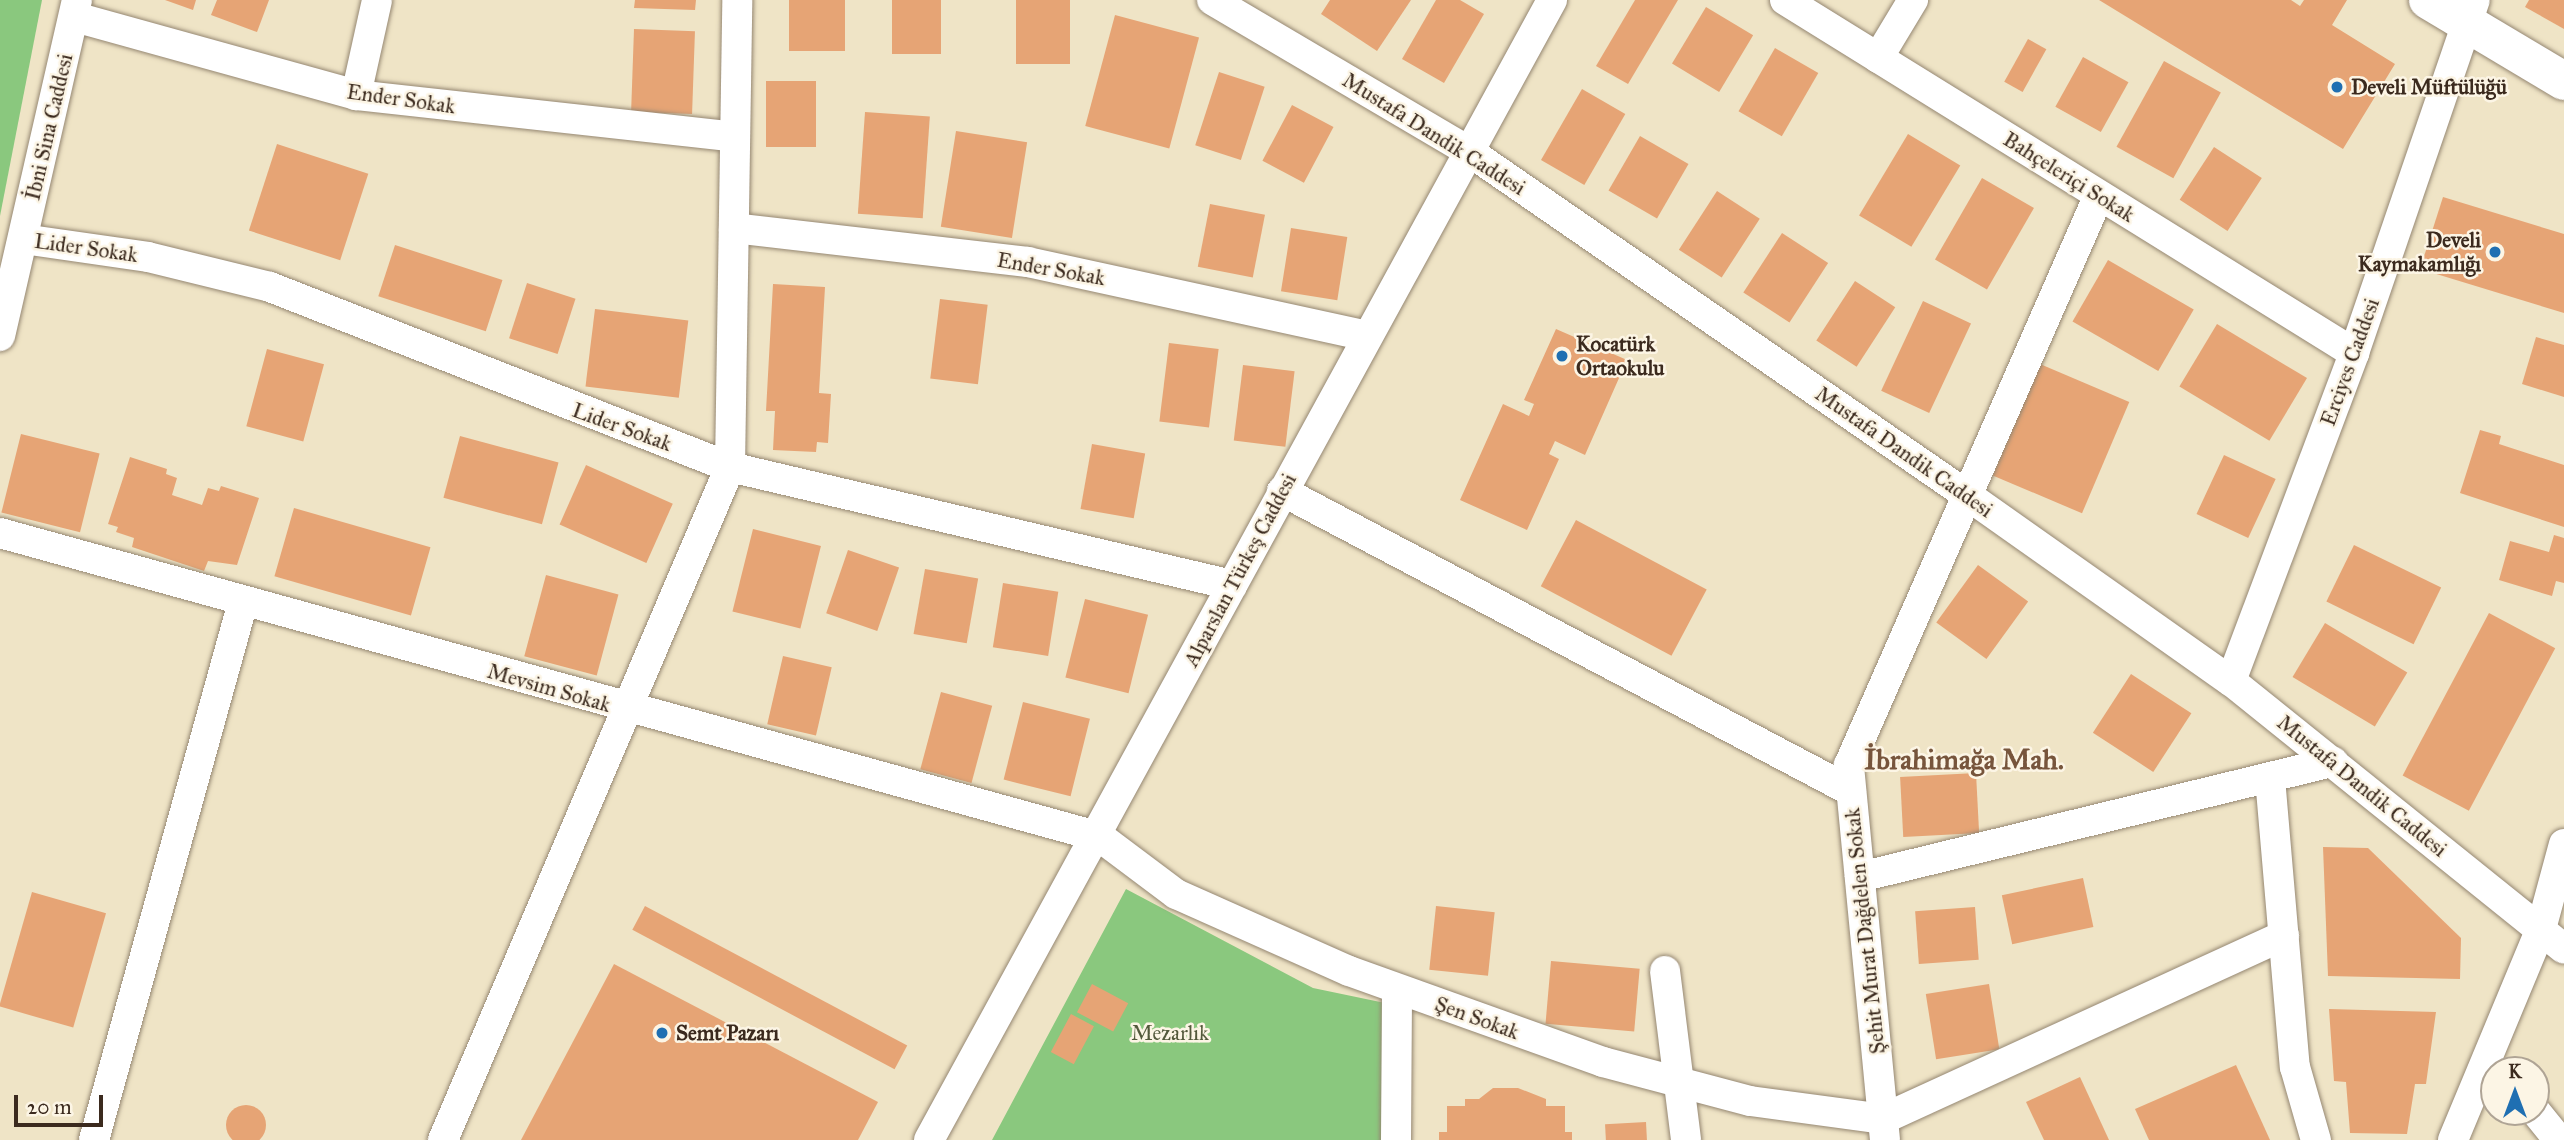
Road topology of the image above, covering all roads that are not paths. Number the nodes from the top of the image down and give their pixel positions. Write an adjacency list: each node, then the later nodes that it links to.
1 (377, 0): 12 (street)
2 (737, 0): 13 (street)
3 (1212, 0): 14 (street, Mustafa Dandik Caddesi)
4 (1552, 0): 14 (street, Alparslan Türkeş Caddesi)
5 (1785, 0): 10 (street, Bahçeleriçi Sokak)
6 (1913, 0): 10 (street)
7 (2427, 0): 9 (street)
8 (76, 9): 12 (street, Ender Sokak); 17 (street, İbni Sina Caddesi)
9 (2471, 13): 11 (street); 20 (street, Erciyes Caddesi)
10 (1878, 58): 15 (street, Bahçeleriçi Sokak)
11 (2564, 81)
12 (356, 95): 13 (street, Ender Sokak)
13 (735, 137): 16 (street)
14 (1467, 150): 18 (street, Alparslan Türkeş Caddesi); 23 (street, Mustafa Dandik Caddesi)
15 (2099, 195): 20 (street, Bahçeleriçi Sokak); 23 (street, Şehit Murat Dağdelen Sokak)
16 (734, 228): 18 (street, Ender Sokak); 21 (street)
17 (23, 239): 19 (street, İbni Sina Caddesi); 21 (street, Lider Sokak)
18 (1364, 335): 22 (street, Alparslan Türkeş Caddesi)
19 (0, 336)
20 (2354, 353): 27 (street, Erciyes Caddesi)
21 (730, 467): 25 (street, Lider Sokak); 28 (street)
22 (1282, 491): 25 (street, Alparslan Türkeş Caddesi); 31 (street)
23 (1964, 493): 27 (street, Mustafa Dandik Caddesi); 31 (street, Şehit Murat Dağdelen Sokak)
24 (0, 534): 26 (street, Mevsim Sokak)
25 (1232, 585): 32 (street, Alparslan Türkeş Caddesi)
26 (243, 602): 28 (street, Mevsim Sokak); 46 (street)
27 (2231, 681): 29 (street, Mustafa Dandik Caddesi)
28 (629, 710): 32 (street, Mevsim Sokak); 47 (street)
29 (2333, 762): 30 (street); 35 (street, Mustafa Dandik Caddesi)
30 (2270, 778): 34 (street); 36 (street)
31 (1851, 791): 34 (street, Şehit Murat Dağdelen Sokak)
32 (1100, 837): 39 (street, Şen Sokak); 43 (street, Alparslan Türkeş Caddesi)
33 (2564, 844): 35 (street)
34 (1860, 877): 45 (street, Şehit Murat Dağdelen Sokak)
35 (2541, 929): 37 (street, Mustafa Dandik Caddesi); 40 (street)
36 (2284, 935): 45 (street); 52 (street)
37 (2564, 949)
38 (1665, 971): 41 (street)
39 (1397, 989): 41 (street, Şen Sokak); 50 (street)
40 (2498, 1056)
41 (1679, 1085): 45 (street, Şen Sokak); 51 (street)
42 (2480, 1092): 53 (street)
43 (949, 1102): 48 (street, Alparslan Türkeş Caddesi); 49 (street)
44 (2548, 1126): 54 (street)
45 (1884, 1130)
46 (94, 1140)
47 (443, 1140)
48 (929, 1140)
49 (946, 1140)
50 (1396, 1140)
51 (1686, 1140)
52 (2316, 1140)
53 (2454, 1140)
54 (2559, 1140)

